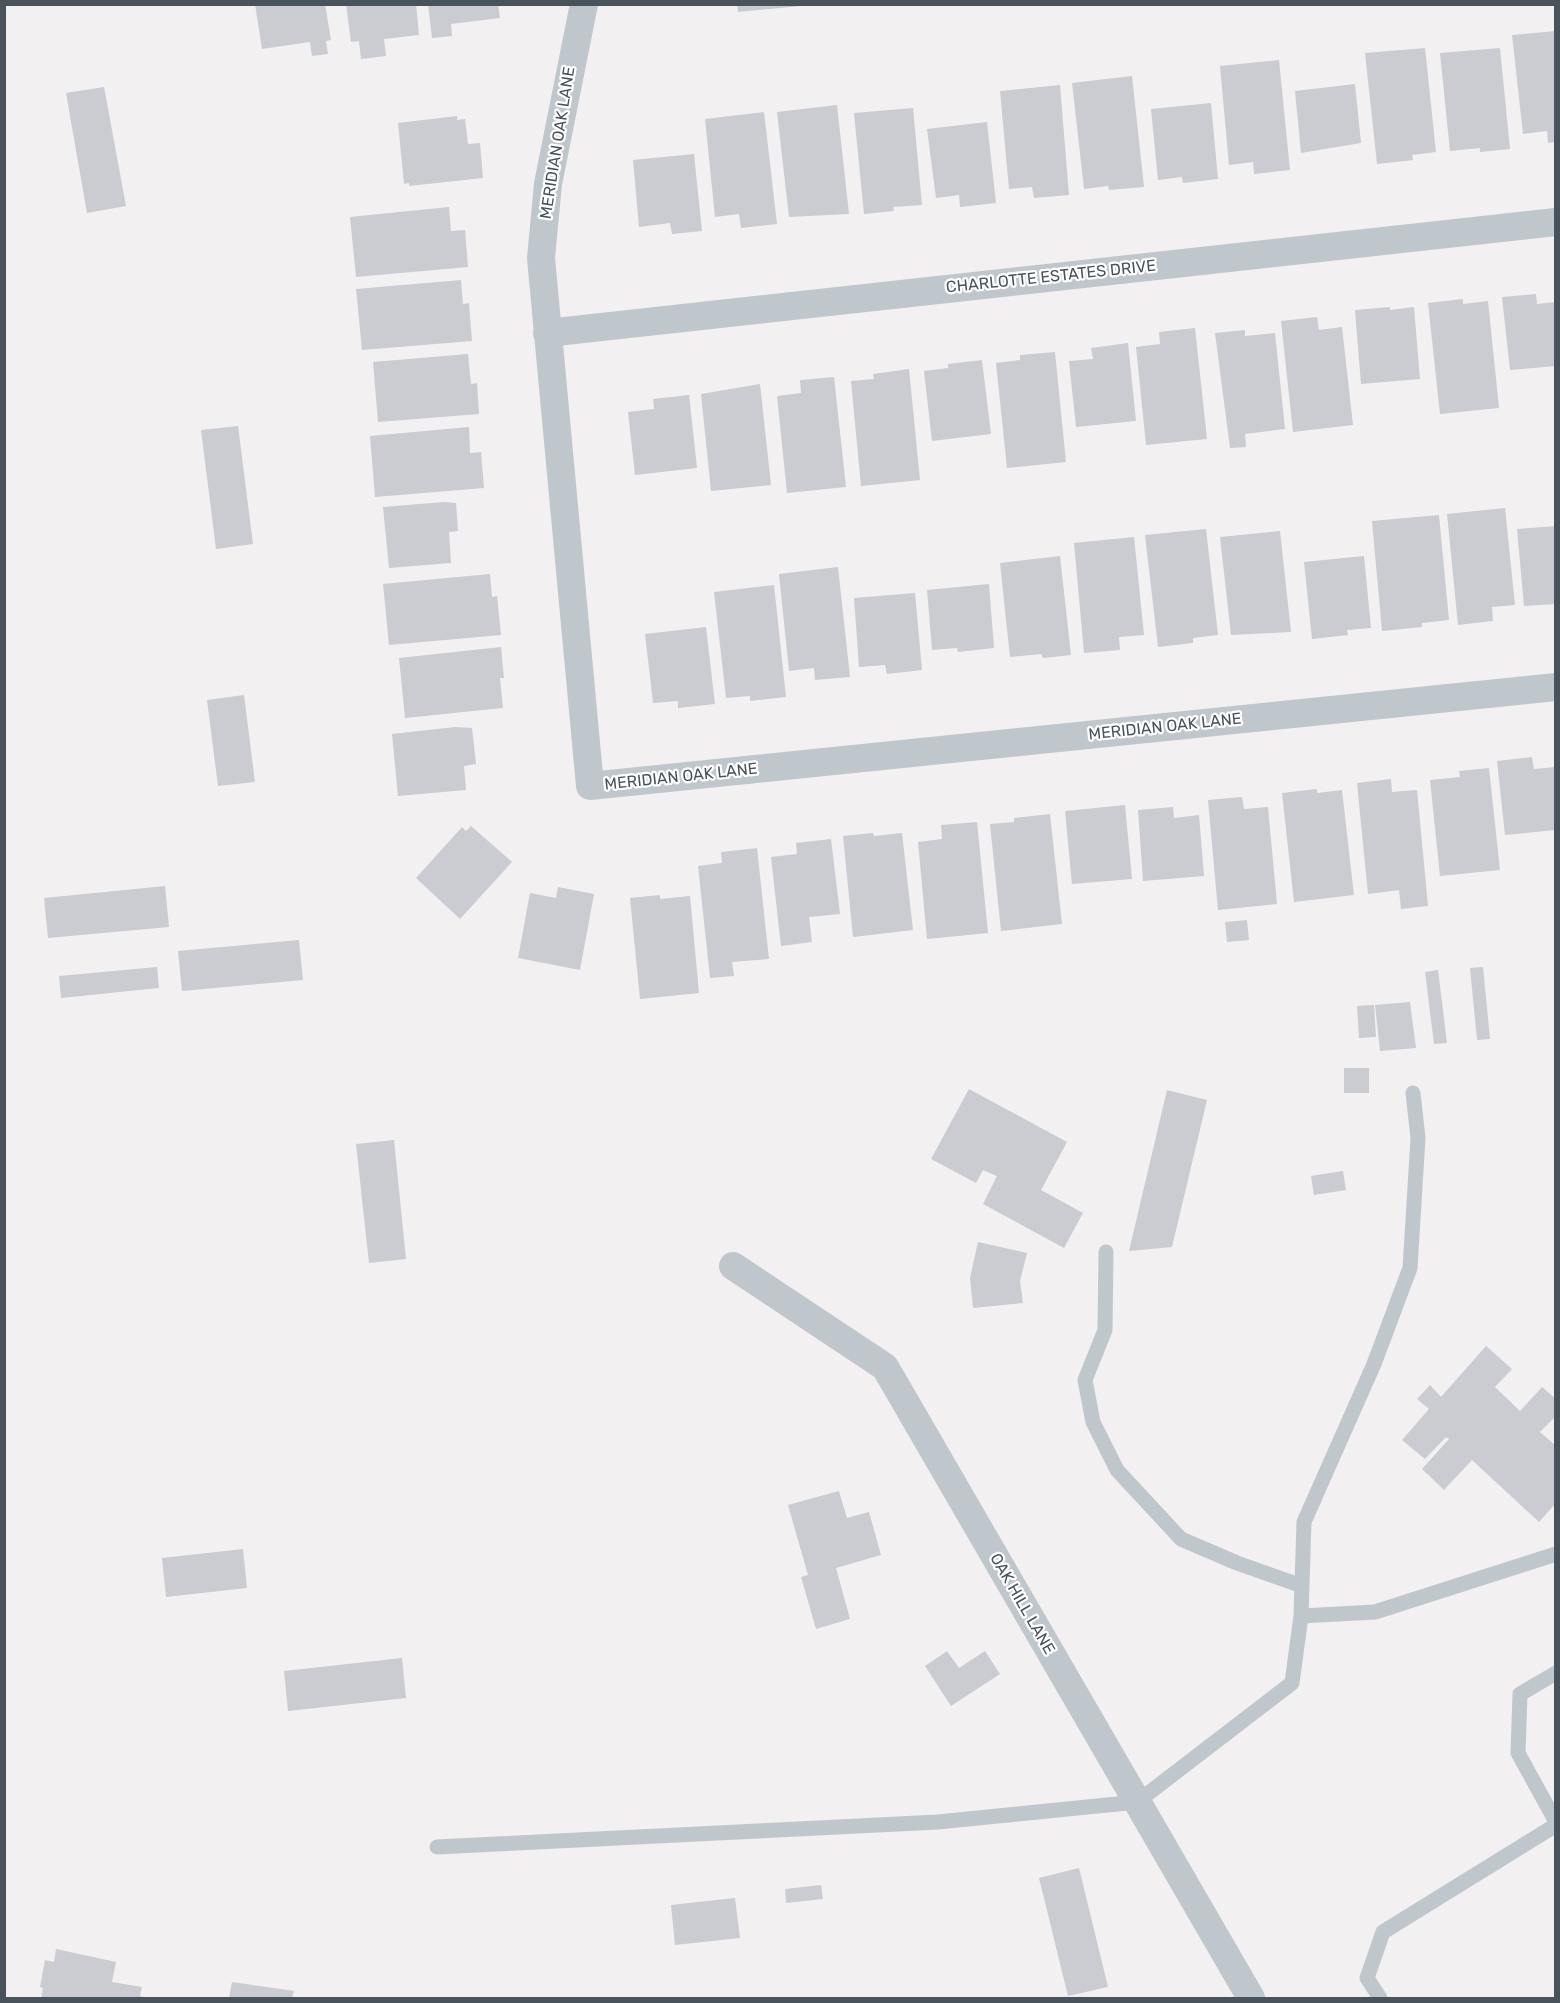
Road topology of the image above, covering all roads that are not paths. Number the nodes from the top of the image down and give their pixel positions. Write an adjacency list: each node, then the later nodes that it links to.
1 (584, 4): 3 (street, MERIDIAN OAK LANE)
2 (1556, 222): 3 (street, CHARLOTTE ESTATES DRIVE)
3 (548, 333): 4 (street, MERIDIAN OAK LANE)
4 (1556, 687)
5 (1413, 1093): 9 (lane)
6 (1106, 1252): 9 (lane)
7 (733, 1266): 12 (street, OAK HILL LANE)
8 (1556, 1554): 10 (lane)
9 (1302, 1586): 10 (lane)
10 (1300, 1616): 12 (lane)
11 (1556, 1673): 13 (lane)
12 (1137, 1802): 14 (lane); 15 (street, OAK HILL LANE)
13 (1556, 1823): 16 (lane)
14 (437, 1846)
15 (1251, 1998)
16 (1380, 1998)

